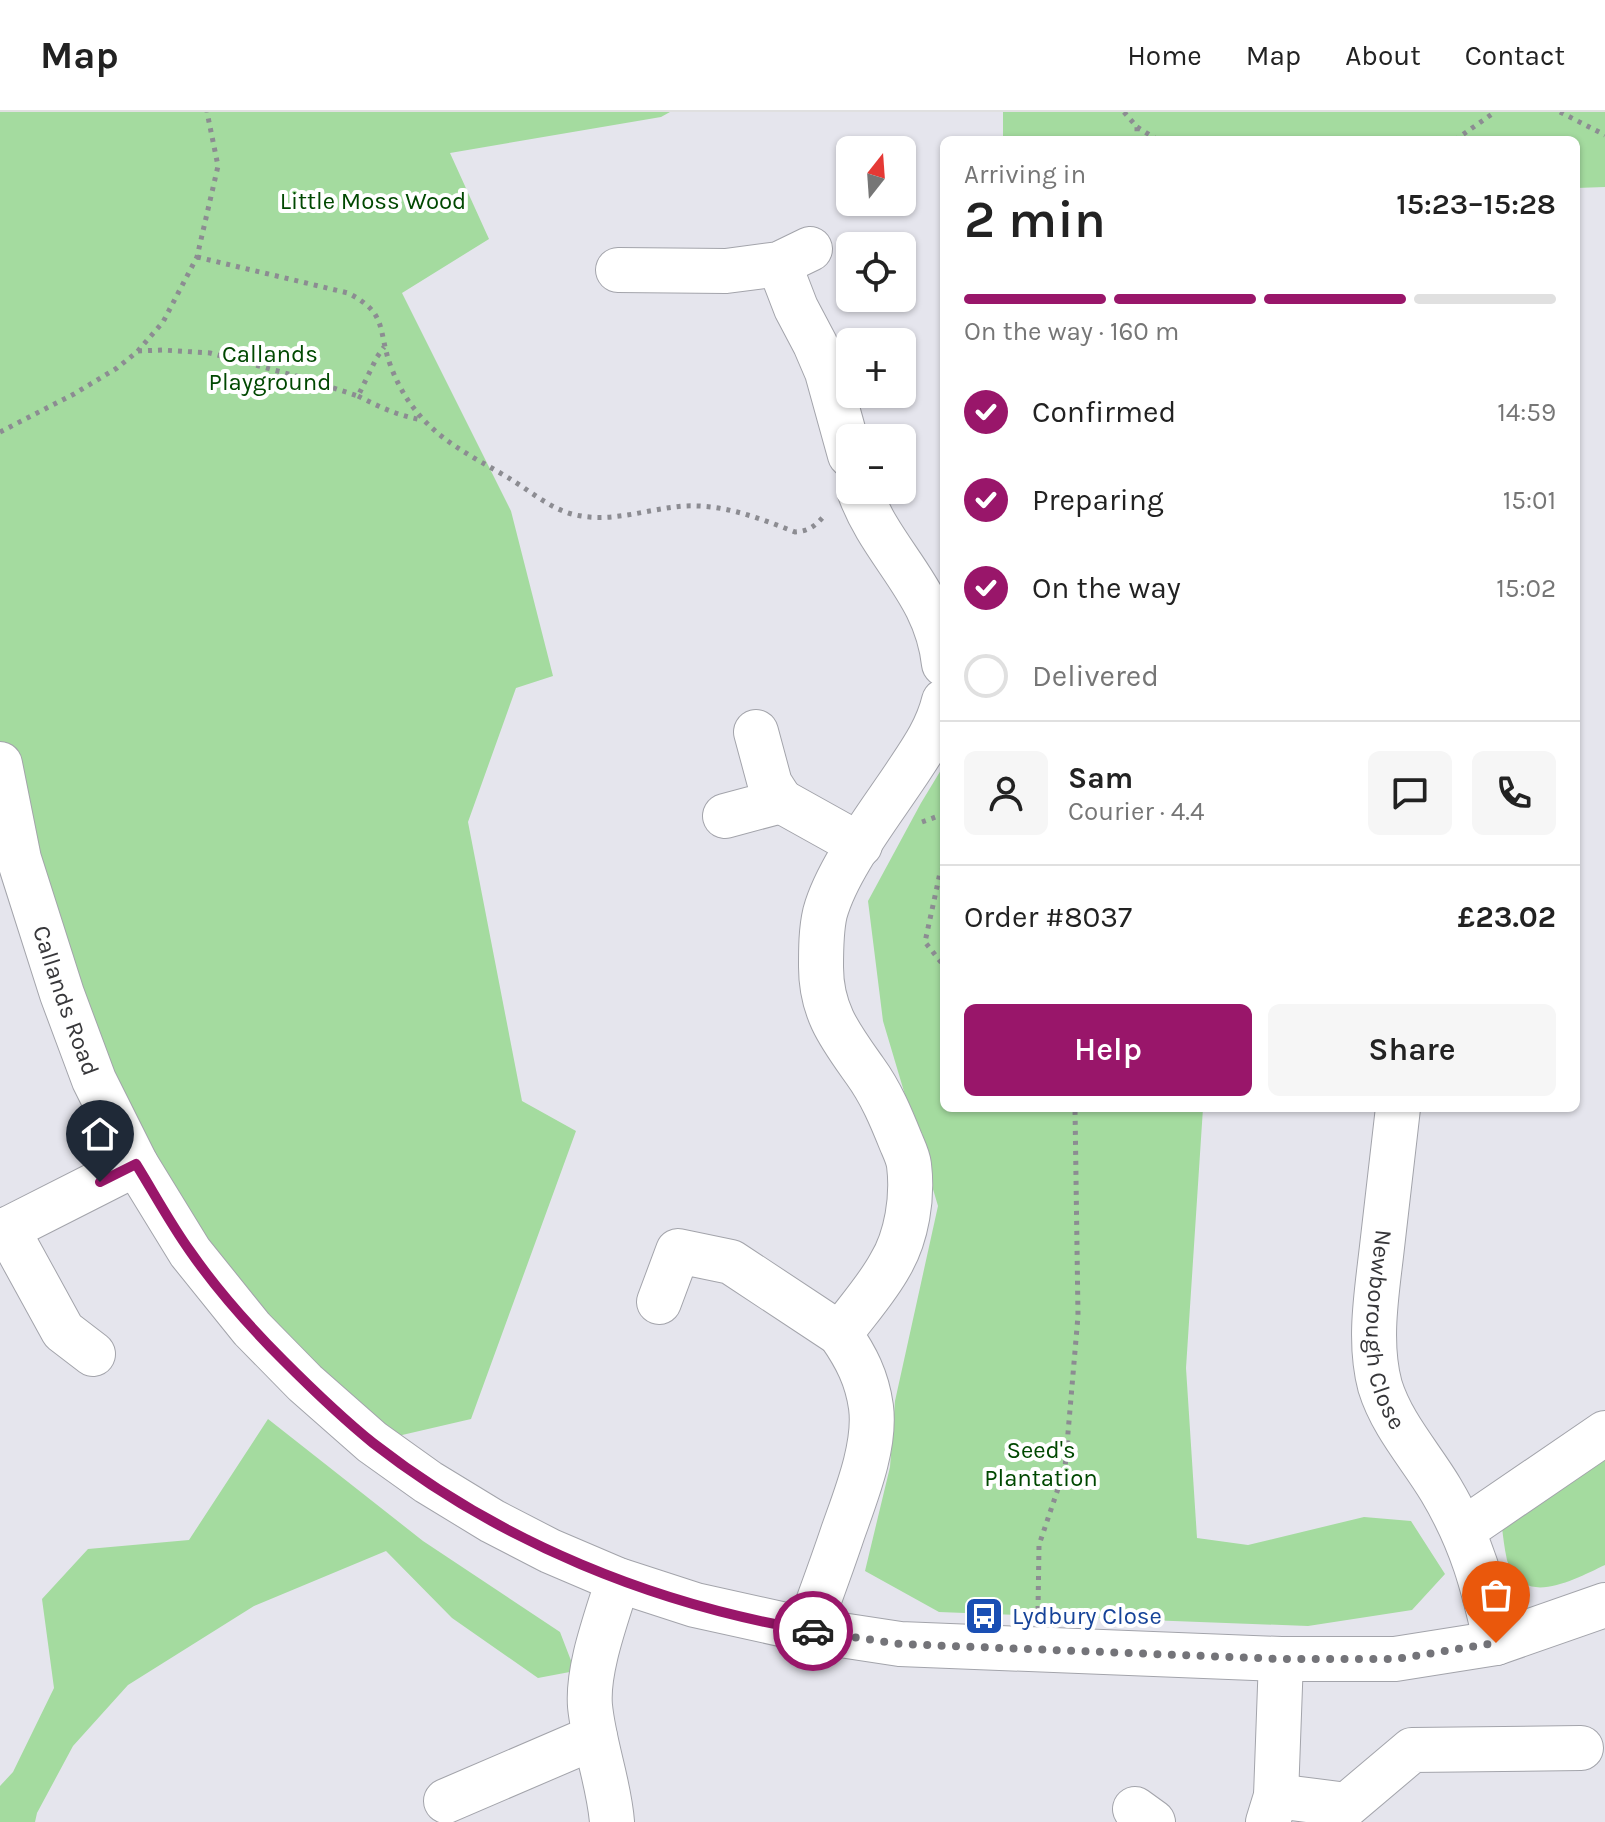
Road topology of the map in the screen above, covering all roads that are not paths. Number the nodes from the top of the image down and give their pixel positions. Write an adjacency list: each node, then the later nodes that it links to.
1 (618, 270): 2 (street)
2 (841, 424)
3 (865, 504): 4 (street)
4 (940, 641)
5 (940, 717): 10 (street)
6 (756, 732): 8 (street)
7 (0, 764): 12 (street, Callands Road)
8 (781, 801): 9 (street); 10 (street)
9 (725, 816)
10 (860, 845): 15 (street)
11 (1398, 1112): 18 (street, Newborough Close)
12 (136, 1164): 13 (street); 19 (street, Callands Road)
13 (3, 1231): 16 (street)
14 (659, 1302): 15 (street)
15 (840, 1334): 21 (street)
16 (93, 1354)
17 (1605, 1433): 18 (street)
18 (1463, 1530): 22 (street, Newborough Close)
19 (618, 1580): 21 (street, Callands Road); 24 (street)
20 (1605, 1605): 22 (street, Callands Road)
21 (808, 1630): 23 (street, Callands Road)
22 (1496, 1643): 23 (street, Callands Road)
23 (1281, 1659): 27 (street)
24 (595, 1737): 26 (street); 28 (street)
25 (1581, 1748): 27 (street)
26 (446, 1801)
27 (1272, 1809)
28 (612, 1822)

